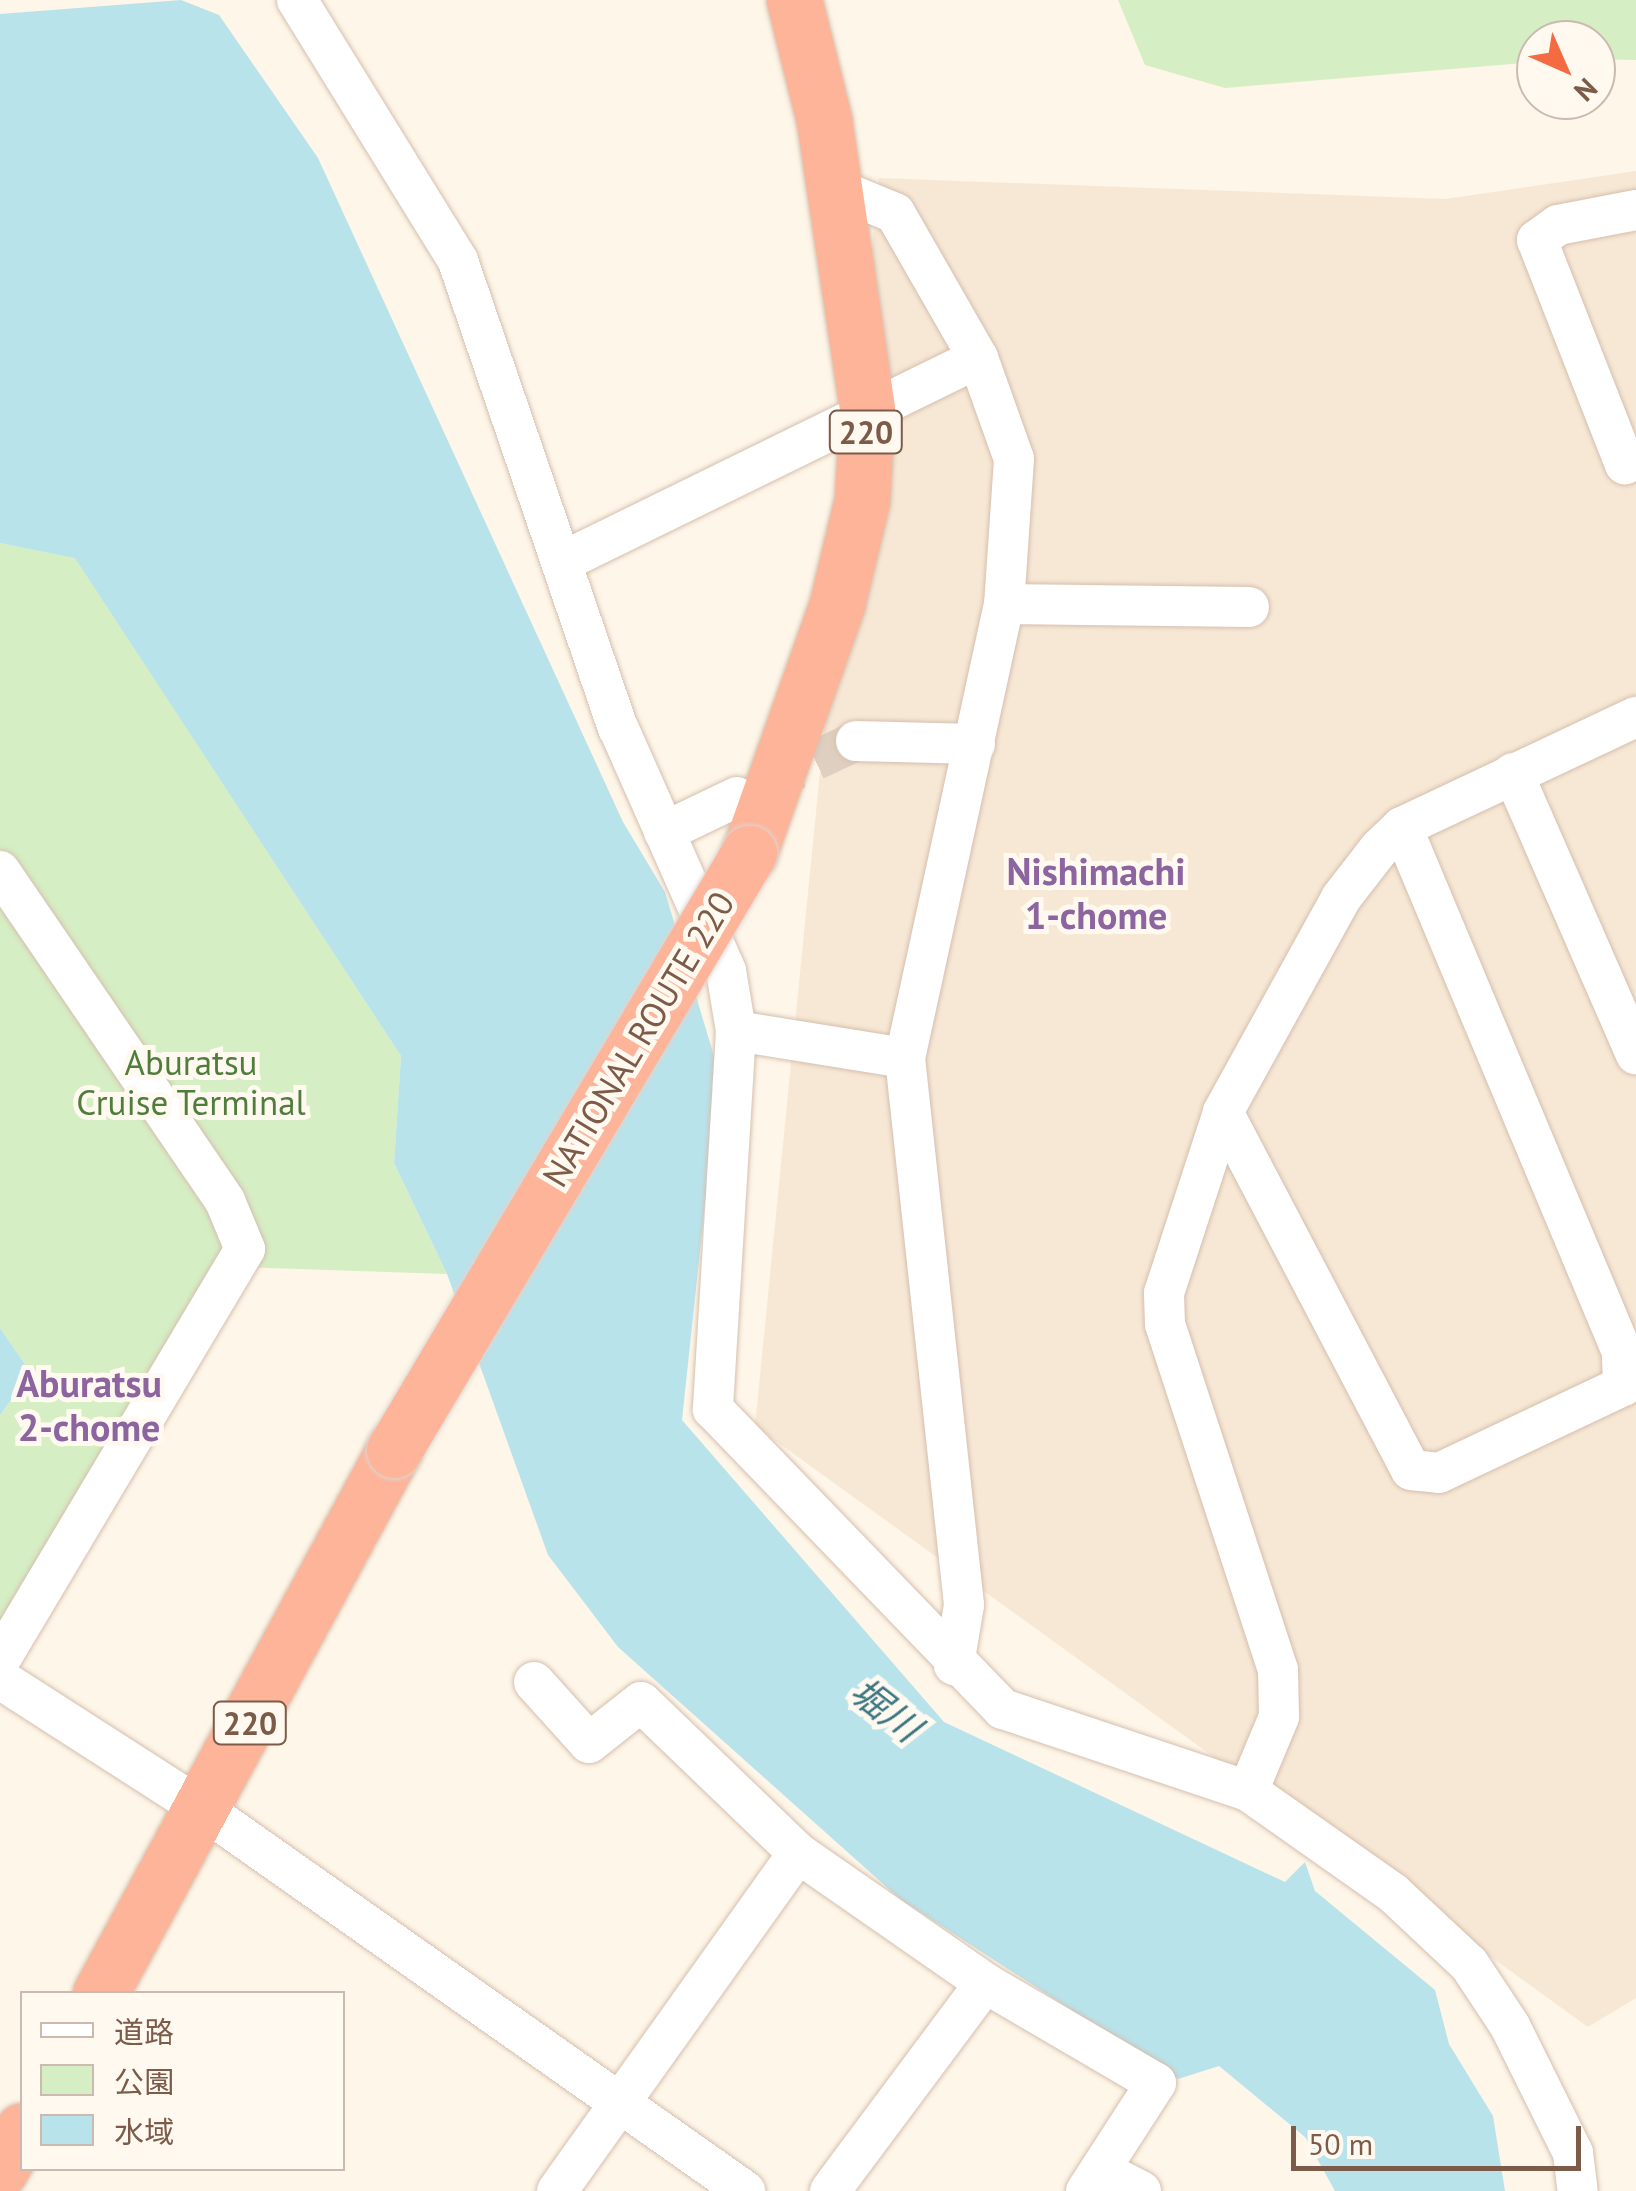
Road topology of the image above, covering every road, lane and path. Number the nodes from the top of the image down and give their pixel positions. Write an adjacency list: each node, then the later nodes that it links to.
1 (297, 0): 8 (street)
2 (794, 0): 3 (highway, NATIONAL ROUTE 220 / 220)
3 (832, 187): 5 (street); 6 (highway, NATIONAL ROUTE 220 / 220)
4 (1636, 210): 7 (street)
5 (978, 358): 6 (street); 9 (street)
6 (868, 408): 8 (street); 28 (highway, NATIONAL ROUTE 220 / 220, bridge)
7 (1632, 472)
8 (564, 560): 17 (street)
9 (1004, 604): 10 (street); 13 (street)
10 (1249, 607)
11 (1636, 717): 14 (street)
12 (856, 741): 13 (street)
13 (976, 744): 21 (street)
14 (1513, 773): 16 (street); 20 (street)
15 (737, 797): 17 (street)
16 (1402, 828): 22 (street); 22 (street)
17 (664, 832): 19 (street)
18 (0, 870): 23 (street)
19 (736, 1031): 21 (street); 24 (street)
20 (1636, 1054)
21 (905, 1058): 24 (street)
22 (1223, 1112): 27 (street)
23 (0, 1660)
24 (954, 1665): 27 (street)
25 (0, 1678): 28 (street)
26 (534, 1682): 29 (street)
27 (1248, 1791): 41 (street)
28 (204, 1810): 31 (highway, NATIONAL ROUTE 220 / 220); 32 (street)
29 (798, 1853): 30 (street); 32 (street)
30 (985, 1983): 35 (street); 39 (street)
31 (102, 1991)
32 (621, 2106): 37 (street); 38 (street)
33 (20, 2135): 34 (highway)
34 (0, 2171): 36 (highway)
35 (1093, 2180): 40 (street)
36 (26, 2191)
37 (557, 2191)
38 (745, 2191)
39 (830, 2191)
40 (1141, 2191)
41 (1578, 2191)

